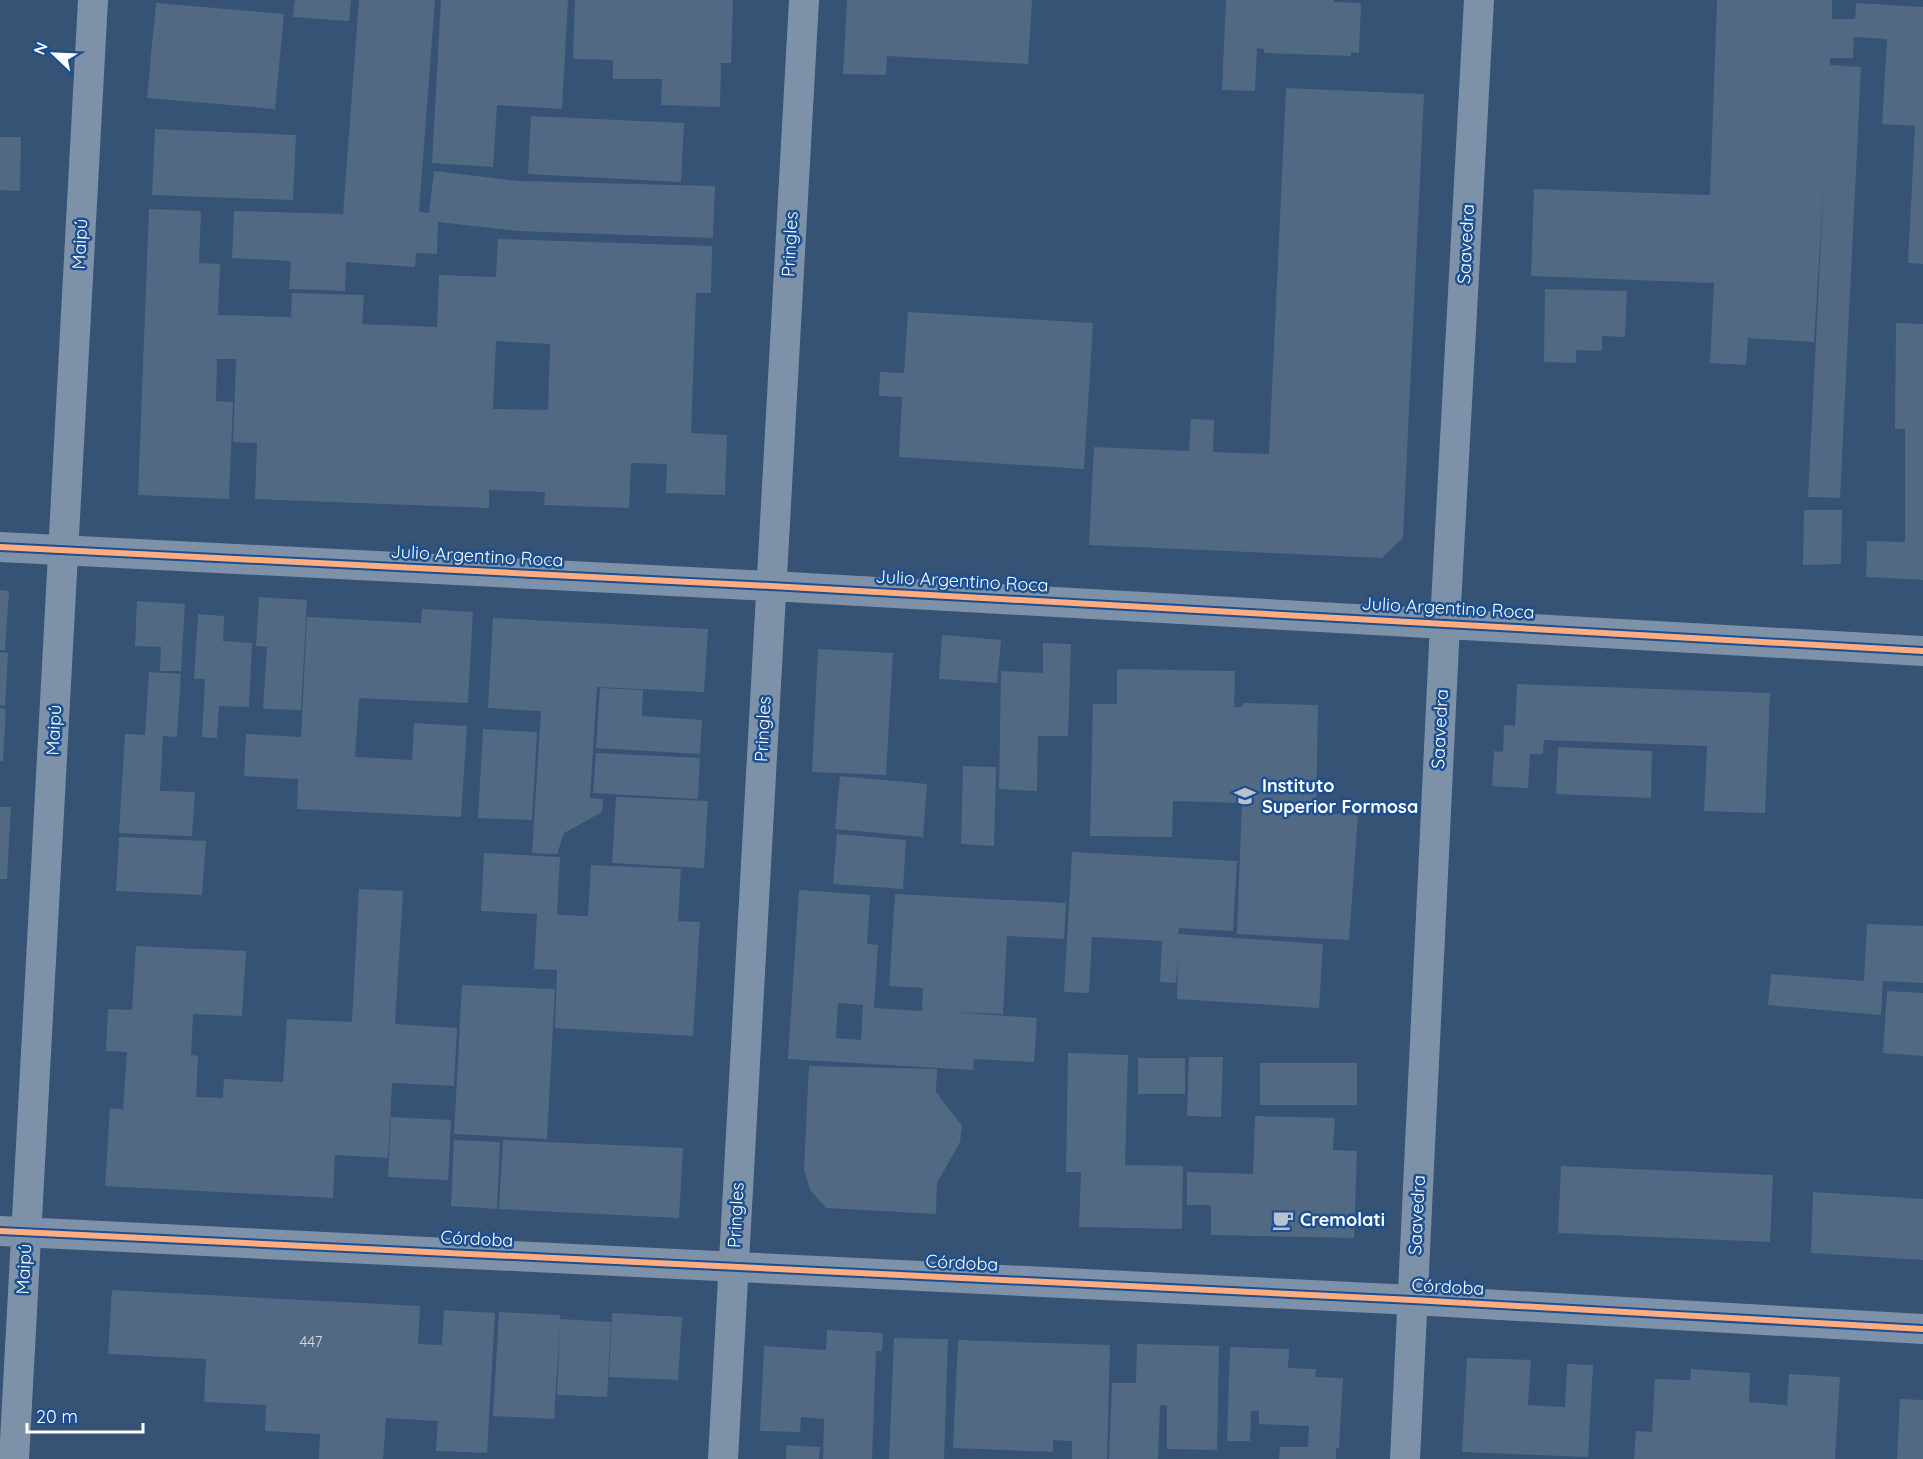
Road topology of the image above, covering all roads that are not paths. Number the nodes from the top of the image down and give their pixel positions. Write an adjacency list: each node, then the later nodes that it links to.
1 (93, 0): 5 (street, Maipú)
2 (804, 0): 6 (street, Pringles)
3 (1479, 0): 7 (street, Saavedra)
4 (0, 547): 5 (street, Julio Argentino Roca)
5 (63, 550): 6 (street, Julio Argentino Roca); 9 (street, Maipú)
6 (771, 586): 7 (street, Julio Argentino Roca); 10 (street, Pringles)
7 (1445, 622): 8 (street, Julio Argentino Roca); 11 (street, Saavedra)
8 (1923, 651)
9 (13, 1232): 10 (street, Córdoba); 13 (street, Maipú)
10 (733, 1267): 11 (street, Córdoba); 14 (street, Pringles)
11 (1413, 1300): 12 (street, Córdoba); 15 (street, Saavedra)
12 (1923, 1329)
13 (14, 1459)
14 (723, 1459)
15 (1405, 1459)

